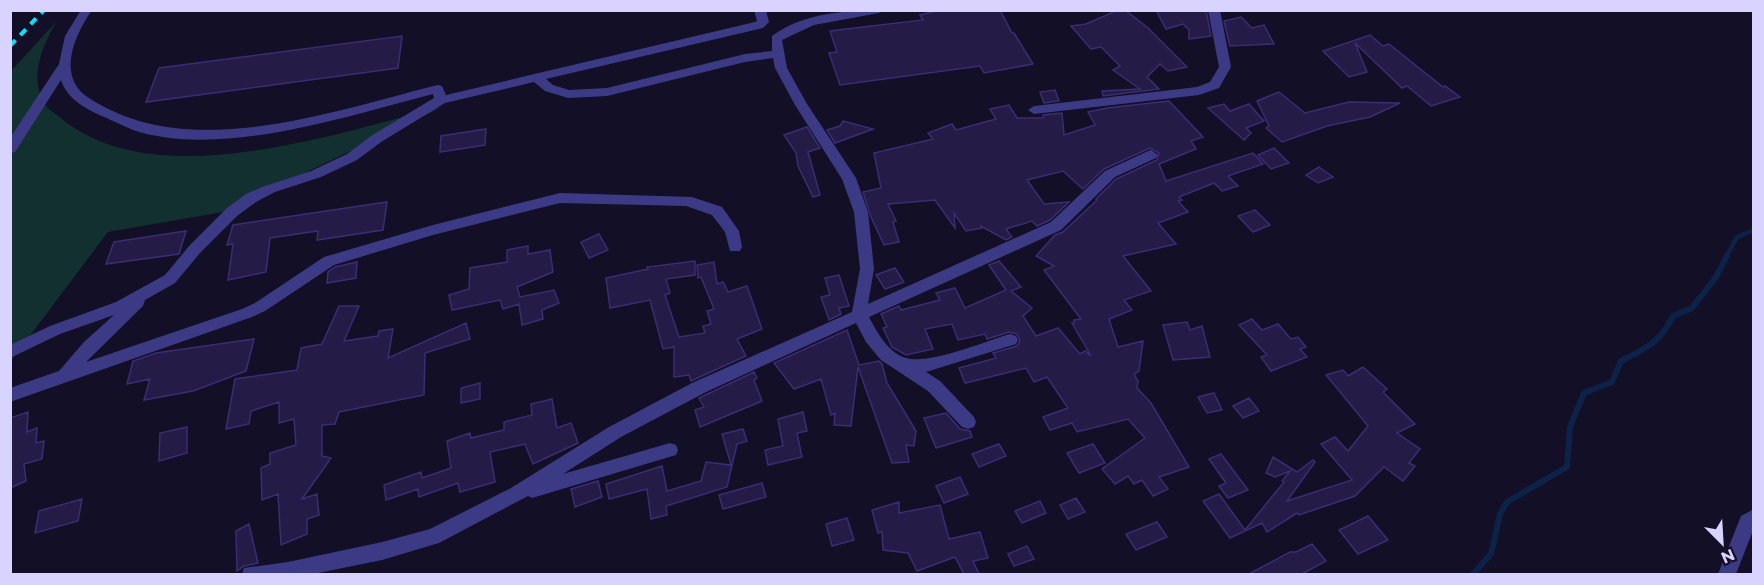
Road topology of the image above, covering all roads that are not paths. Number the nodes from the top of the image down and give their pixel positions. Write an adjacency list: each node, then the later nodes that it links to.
1 (87, 10): 6 (street)
2 (760, 10): 7 (street)
3 (879, 10): 5 (street)
4 (1214, 10): 9 (street)
5 (777, 54): 7 (street); 14 (street)
6 (64, 65): 8 (street); 10 (street)
7 (536, 77): 8 (street)
8 (441, 99): 13 (street)
9 (1034, 110)
10 (10, 149)
11 (1151, 155): 14 (street)
12 (735, 247): 18 (street)
13 (147, 291): 16 (street); 18 (street)
14 (859, 314): 17 (street); 22 (street)
15 (1010, 340): 17 (street)
16 (10, 352)
17 (904, 365): 20 (street)
18 (66, 374): 19 (street)
19 (10, 394)
20 (968, 422)
21 (670, 450): 22 (street)
22 (518, 494): 24 (street)
23 (1754, 517): 25 (street)
24 (251, 574)
25 (1727, 574)

